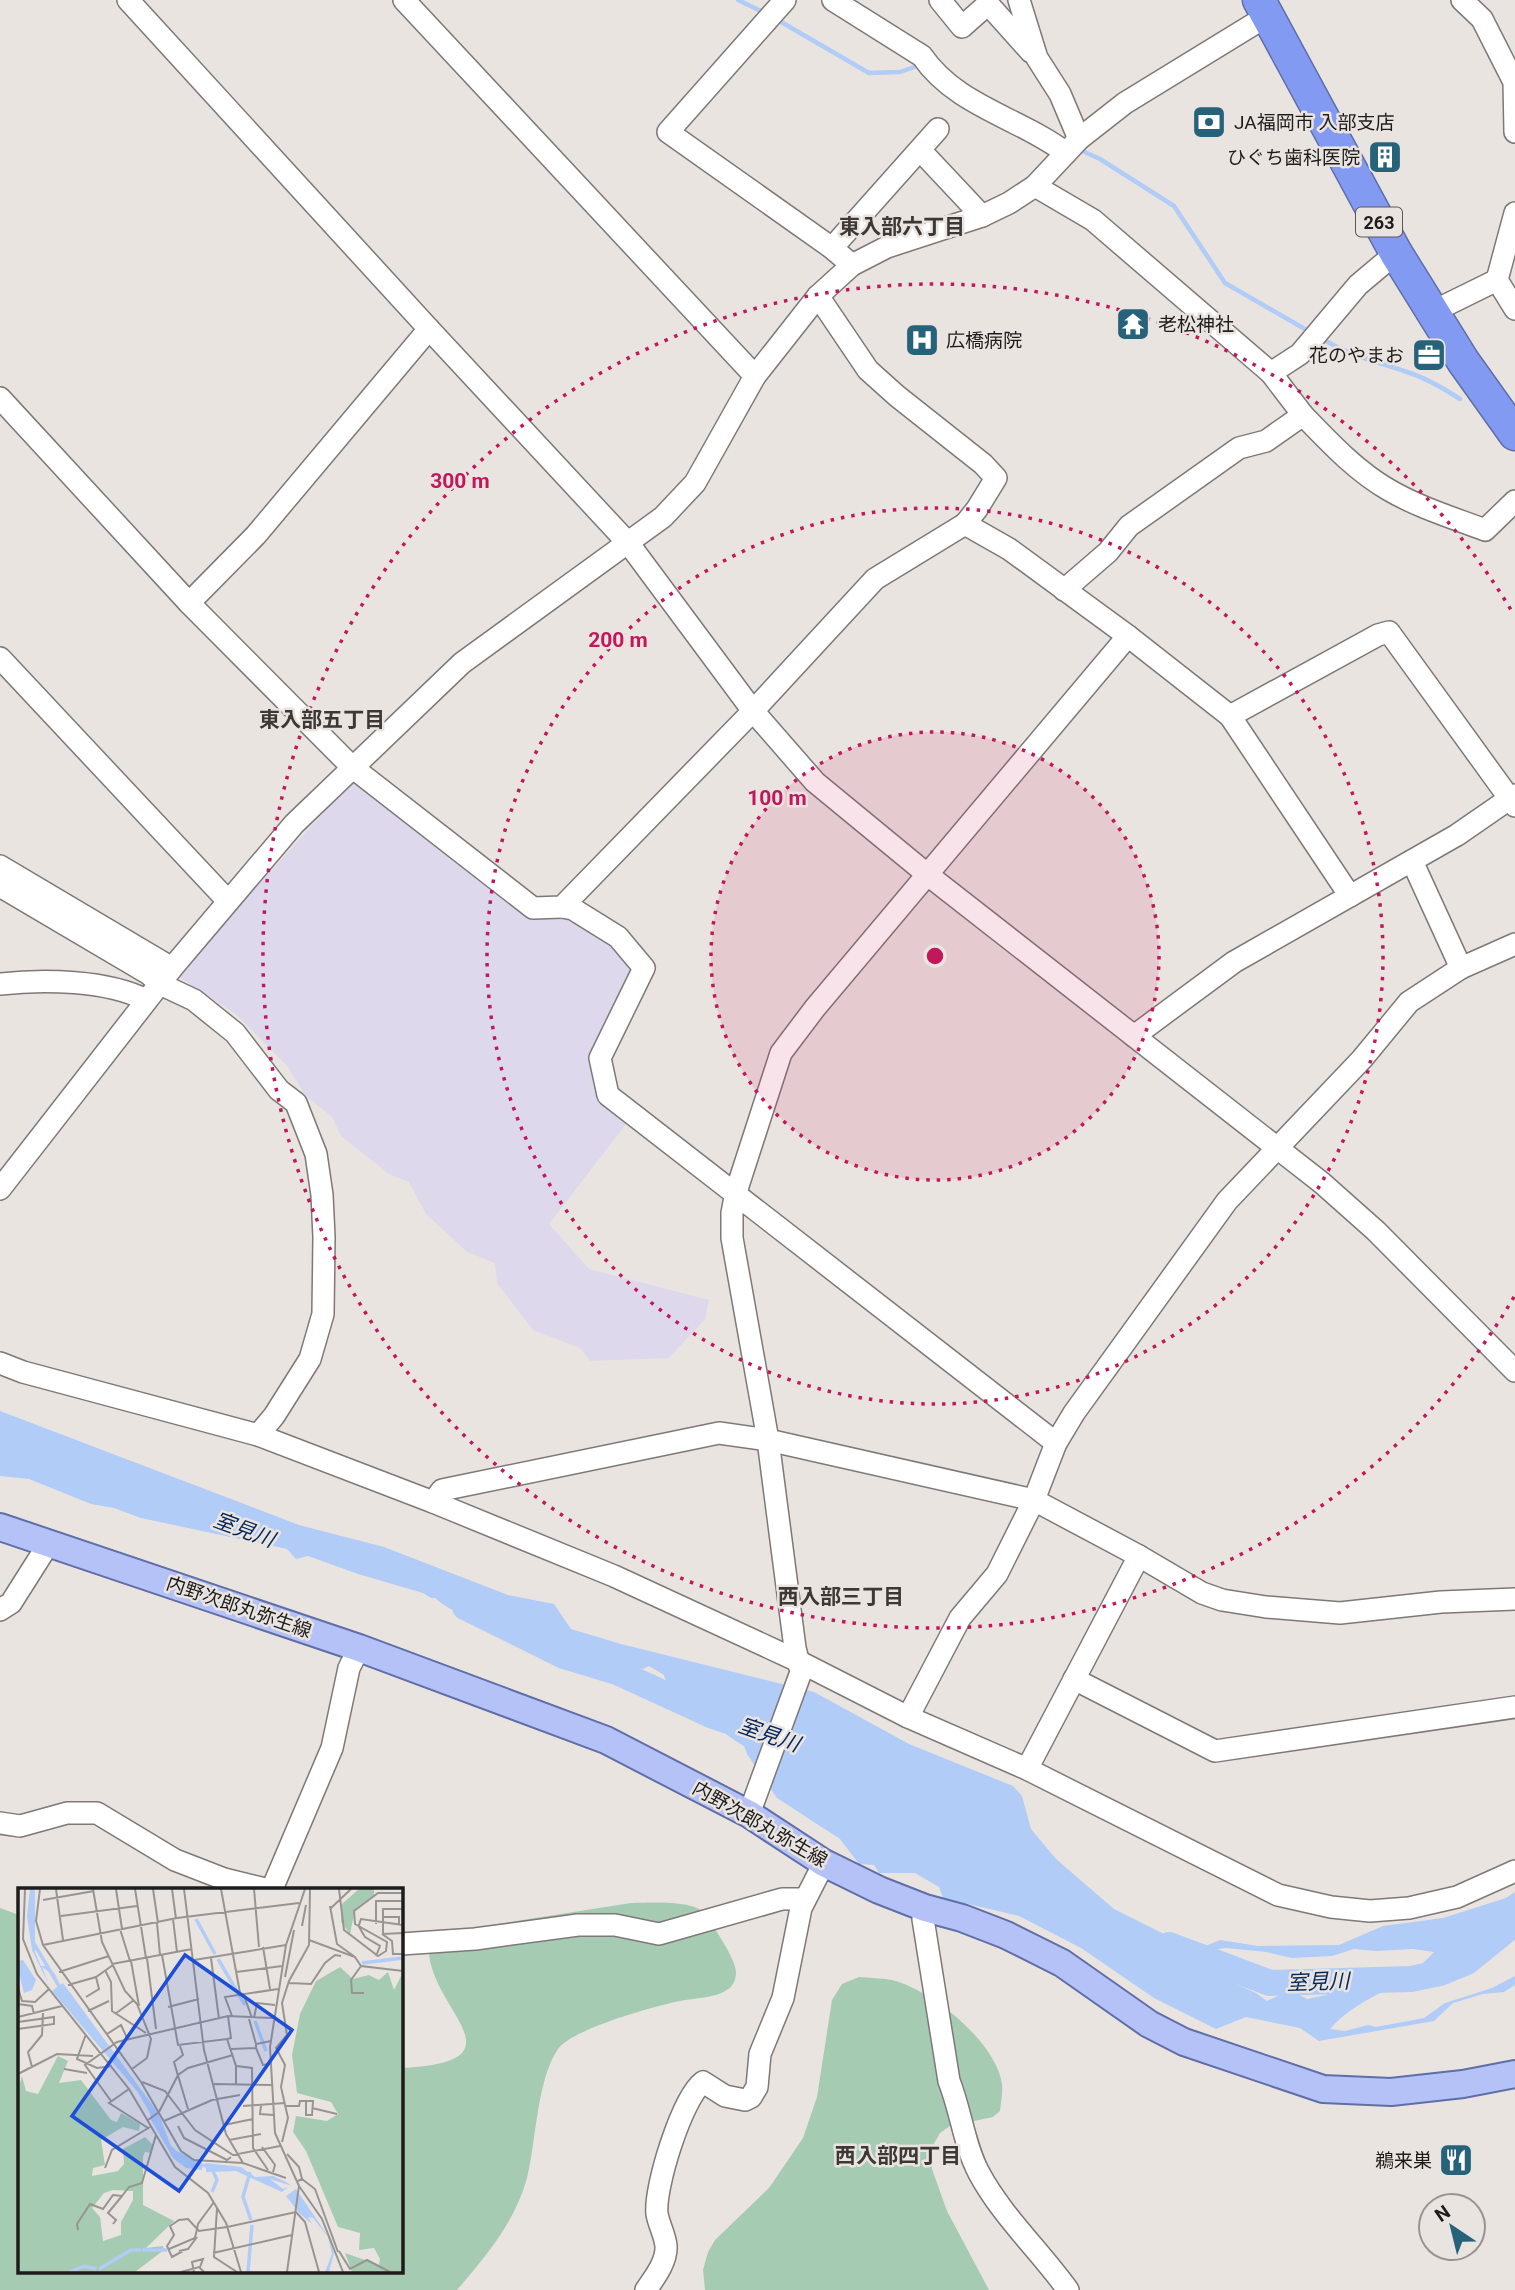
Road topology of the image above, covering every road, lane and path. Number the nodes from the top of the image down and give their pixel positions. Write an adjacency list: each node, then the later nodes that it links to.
1 (128, 0): 24 (street)
2 (404, 0): 26 (street)
3 (833, 0): 12 (street)
4 (940, 0): 9 (street)
5 (1019, 0): 9 (street)
6 (1462, 0): 11 (street)
7 (782, 3): 17 (street)
8 (1263, 8): 12 (street); 18 (highway, 263)
9 (1037, 58): 12 (street)
10 (939, 130): 13 (street)
11 (1515, 132)
12 (1072, 146): 14 (street)
13 (920, 150): 16 (street); 17 (street)
14 (1035, 186): 16 (street); 25 (street)
15 (1515, 213): 20 (street)
16 (982, 216): 19 (street)
17 (832, 248): 19 (street)
18 (1396, 253): 23 (highway, 263); 25 (street)
19 (852, 265): 21 (street)
20 (1497, 279): 22 (street); 23 (street)
21 (818, 296): 26 (street); 31 (street)
22 (1515, 309)
23 (1432, 312): 29 (highway, 263)
24 (429, 329): 32 (street); 34 (street)
25 (1271, 373): 28 (street)
26 (755, 376): 32 (street)
27 (0, 398): 34 (street)
28 (1303, 415): 30 (street); 33 (street)
29 (1515, 434)
30 (1515, 501)
31 (964, 524): 33 (street); 37 (street)
32 (628, 544): 37 (street); 39 (street)
33 (1064, 590): 35 (street)
34 (189, 603): 39 (street)
35 (1128, 636): 38 (street); 43 (street)
36 (0, 658): 46 (street)
37 (753, 711): 43 (street); 47 (street)
38 (1230, 716): 40 (street); 45 (street)
39 (352, 767): 46 (street); 47 (street)
40 (1513, 800): 41 (street)
41 (1412, 861): 45 (street); 49 (street)
42 (0, 866): 50 (street)
43 (928, 875): 53 (street); 56 (street)
44 (0, 886): 50 (street)
45 (1350, 896): 53 (street)
46 (227, 900): 50 (street)
47 (562, 907): 56 (street)
48 (1515, 944): 49 (street)
49 (1461, 968): 54 (street)
50 (166, 976): 52 (street); 59 (street)
51 (0, 984): 52 (street)
52 (146, 1000): 55 (street)
53 (1134, 1036): 54 (street)
54 (1277, 1148): 58 (street); 61 (street)
55 (2, 1182)
56 (736, 1192): 60 (street); 61 (street)
57 (0, 1363): 59 (street)
58 (1513, 1365)
59 (258, 1435): 63 (street)
60 (768, 1440): 62 (street); 63 (street); 70 (street)
61 (1056, 1443): 62 (street)
62 (1034, 1500): 66 (street); 73 (street)
63 (433, 1502): 70 (street)
64 (0, 1527): 65 (main road, 内野次郎丸弥生線)
65 (49, 1543): 68 (street); 69 (main road, 内野次郎丸弥生線)
66 (1139, 1556): 67 (street); 71 (street)
67 (1515, 1599)
68 (0, 1610)
69 (359, 1648): 75 (main road, 内野次郎丸弥生線); 80 (street)
70 (799, 1666): 73 (street); 75 (street)
71 (1074, 1679): 72 (street); 74 (street)
72 (1515, 1707)
73 (908, 1717): 74 (street)
74 (1027, 1769): 78 (street)
75 (750, 1809): 77 (main road, 内野次郎丸弥生線)
76 (0, 1823): 79 (street)
77 (824, 1863): 81 (street); 82 (main road, 内野次郎丸弥生線)
78 (1515, 1871)
79 (261, 1888)
80 (272, 1888)
81 (805, 1899): 83 (street); 85 (street)
82 (925, 1908): 84 (main road, 内野次郎丸弥生線); 86 (street)
83 (402, 1944)
84 (1515, 2074)
85 (646, 2290)
86 (1068, 2290)

